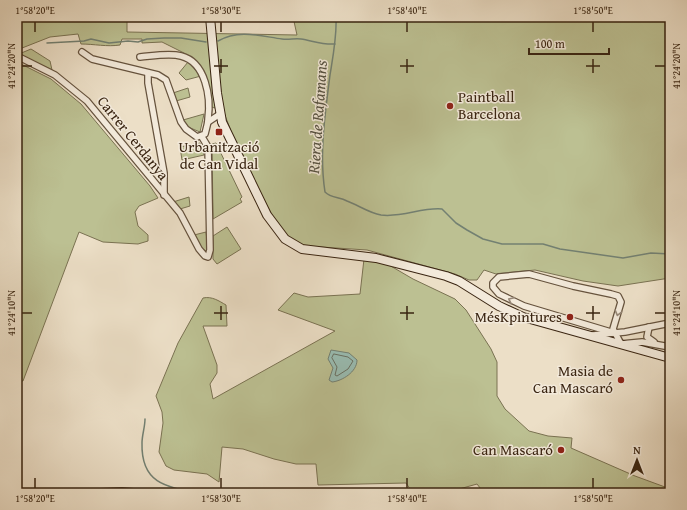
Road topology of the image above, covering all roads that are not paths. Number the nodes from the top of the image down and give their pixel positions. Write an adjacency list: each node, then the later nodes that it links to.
1 (210, 17): 7 (main road)
2 (82, 52): 5 (street)
3 (17, 56): 10 (street, Carrer Cerdanya)
4 (140, 56): 6 (street)
5 (148, 73): 9 (street); 10 (street)
6 (209, 111): 7 (street); 8 (street)
7 (219, 111): 8 (street); 14 (main road)
8 (208, 122): 9 (street)
9 (202, 137): 10 (street, Carrer Cerdanya)
10 (164, 195)
11 (670, 323): 12 (street)
12 (649, 327): 13 (street); 16 (street)
13 (614, 333): 13 (street, one-way to 13); 14 (street); 15 (street)
14 (586, 335): 15 (main road)
15 (621, 344): 16 (street); 18 (main road)
16 (657, 344): 17 (street)
17 (670, 347)
18 (670, 358)
19 (80, 493): 20 (street)
20 (145, 493)

